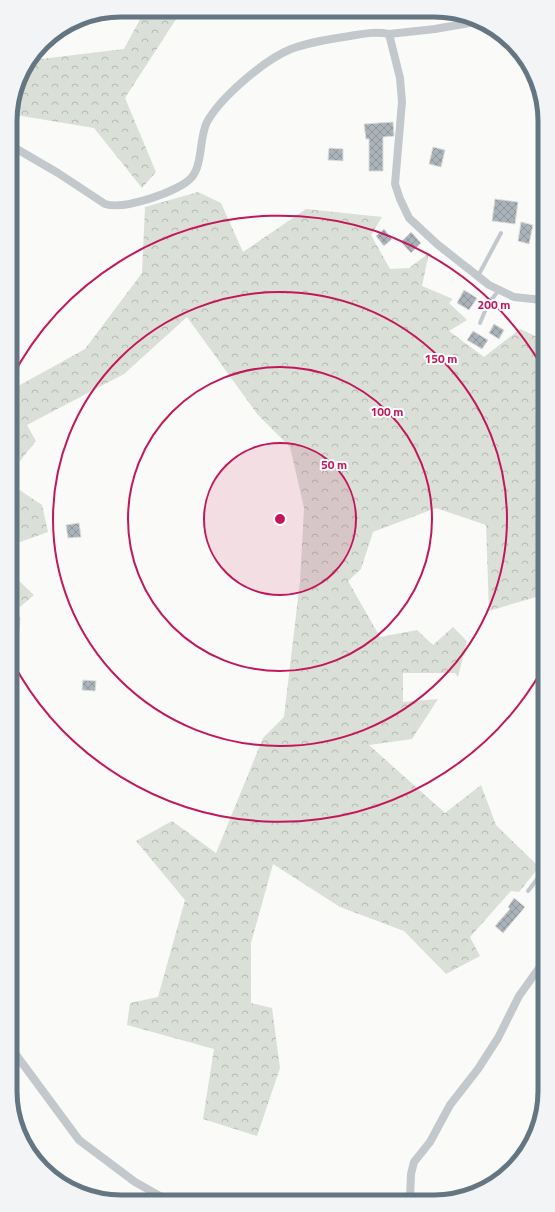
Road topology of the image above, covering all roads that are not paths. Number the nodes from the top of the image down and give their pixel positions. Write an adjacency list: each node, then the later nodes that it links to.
1 (468, 23): 2 (street)
2 (389, 34): 3 (street); 5 (street)
3 (17, 149)
4 (501, 234): 5 (lane)
5 (478, 277): 6 (street)
6 (499, 290): 7 (street); 8 (lane)
7 (538, 300)
8 (480, 323)
9 (538, 878): 10 (lane)
10 (528, 891)
11 (538, 969): 14 (street)
12 (17, 1056): 13 (street)
13 (157, 1195)
14 (410, 1195)

